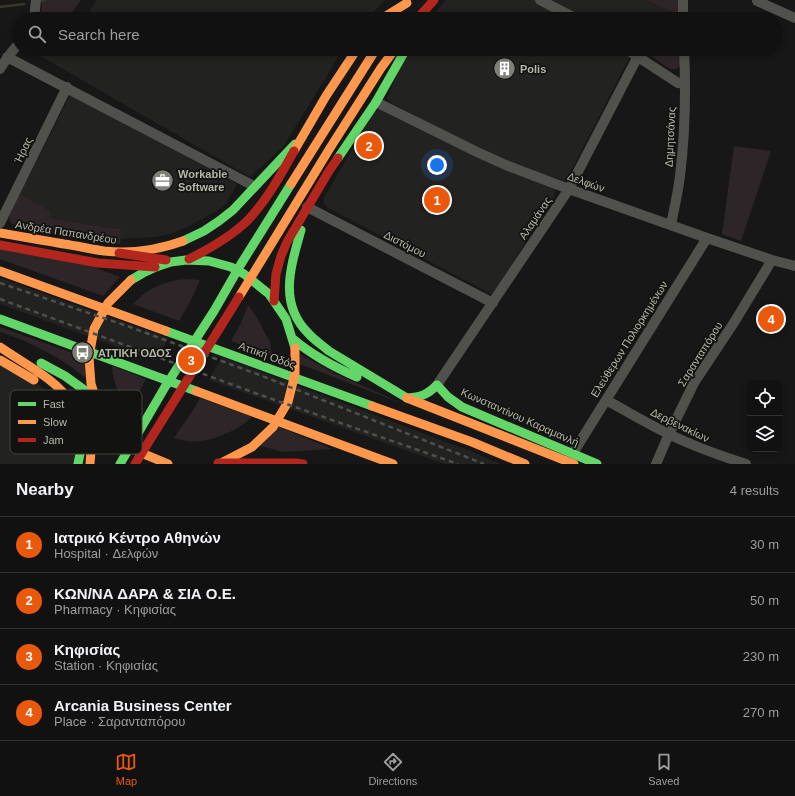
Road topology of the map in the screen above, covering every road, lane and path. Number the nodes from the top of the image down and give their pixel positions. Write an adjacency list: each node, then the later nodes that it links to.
1 (36, 0): 7 (street)
2 (434, 0): 10 (main road)
3 (540, 0): 11 (street)
4 (683, 0): 12 (street)
5 (757, 0): 13 (street)
6 (408, 1): 8 (main road); 9 (main road)
7 (35, 12)
8 (392, 12)
9 (401, 12)
10 (424, 12)
11 (563, 12)
12 (683, 12)
13 (782, 12)
14 (783, 12): 15 (street)
15 (795, 18)
16 (12, 50): 23 (street)
17 (352, 56): 28 (main road)
18 (372, 56): 57 (main road)
19 (390, 56): 59 (main road)
20 (402, 56): 27 (main road)
21 (638, 56): 25 (street); 30 (street, Αλαμάνας)
22 (684, 56): 25 (street, Δημητσάνας)
23 (7, 57): 24 (street); 26 (street)
24 (0, 69)
25 (685, 84): 33 (street, Δημητσάνας)
26 (67, 87): 29 (street); 32 (street, Ήρας)
27 (376, 102): 30 (street, Δελφών); 31 (main road)
28 (302, 136): 29 (main road, Ανδρέα Παπανδρέου); 38 (main road)
29 (254, 186): 37 (main road, Ανδρέα Παπανδρέου)
30 (569, 189): 33 (street, Δελφών); 45 (street, Αλαμάνας)
31 (307, 207): 44 (main road); 45 (street, Διστόμου); 55 (main road)
32 (0, 223)
33 (671, 225): 35 (street, Δελφών)
34 (0, 233): 37 (main road, Ανδρέα Παπανδρέου)
35 (707, 238): 39 (street, Δελφών); 56 (street, Ελεύθερων Πολιορκημένων)
36 (0, 245): 42 (main road)
37 (119, 253): 40 (main road)
38 (186, 260): 40 (main road); 44 (main road)
39 (772, 260): 41 (street, Δελφών); 58 (street, Σαρανταπόρου)
40 (175, 262): 42 (main road)
41 (795, 266)
42 (155, 267): 54 (main road)
43 (0, 271): 74 (main road, Αττική Οδός)
44 (272, 298): 47 (main road)
45 (492, 303): 50 (street, Αλαμάνας)
46 (0, 319): 73 (main road)
47 (294, 343): 55 (main road); 71 (main road)
48 (0, 347): 52 (main road); 53 (main road)
49 (0, 360): 51 (main road)
50 (437, 385): 55 (main road); 60 (main road, Κωνσταντίνου Καραμανλή)
51 (48, 390)
52 (60, 390)
53 (85, 390)
54 (93, 390)
55 (407, 398): 75 (main road)
56 (606, 400): 58 (street, Δερβενακίων); 60 (street, Ελεύθερων Πολιορκημένων)
57 (142, 427)
58 (669, 434): 77 (street, Σαρανταπόρου); 78 (street, Δερβενακίων)
59 (142, 453)
60 (573, 453): 76 (main road, Κωνσταντίνου Καραμανλή)
61 (80, 454): 66 (main road)
62 (91, 454): 67 (main road)
63 (126, 454): 68 (main road)
64 (141, 454): 69 (main road)
65 (142, 454): 70 (main road)
66 (78, 464)
67 (90, 464)
68 (120, 464)
69 (135, 464)
70 (168, 464)
71 (217, 464): 72 (main road)
72 (303, 464)
73 (393, 464)
74 (525, 464)
75 (574, 464)
76 (597, 464)
77 (656, 464)
78 (746, 464)

